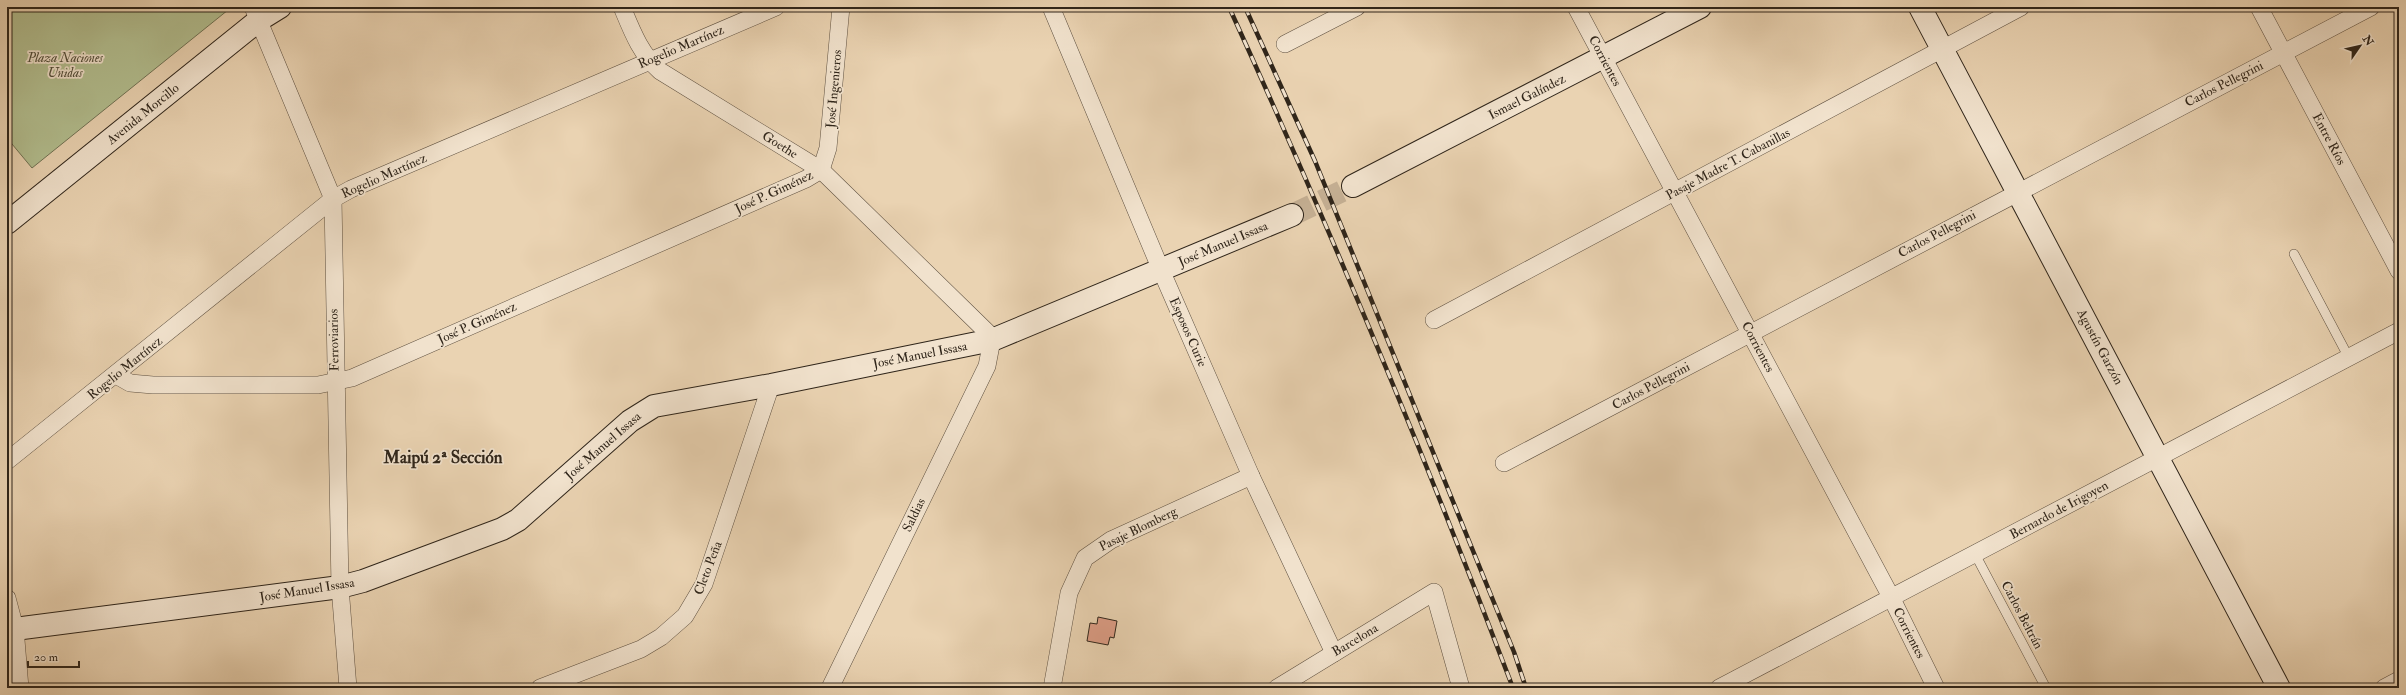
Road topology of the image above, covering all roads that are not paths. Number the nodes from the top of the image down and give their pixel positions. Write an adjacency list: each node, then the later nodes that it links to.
1 (280, 7): 13 (main road, Avenida Morcillo)
2 (622, 7): 18 (street, Goethe)
3 (776, 7): 18 (street, Rogelio Martínez)
4 (841, 7): 19 (street, José Ingenieros)
5 (1051, 7): 27 (street, Esposos Curie)
6 (1357, 7): 14 (street)
7 (1576, 7): 17 (street, Corrientes)
8 (1700, 7): 17 (main road, Ismael Galíndez)
9 (1920, 7): 15 (main road, Agustín Garzón)
10 (2021, 7): 15 (street, Pasaje Madre T. Cabanillas)
11 (2259, 7): 16 (street, Entre Ríos)
12 (2370, 7): 16 (street, Carlos Pellegrini)
13 (256, 14): 23 (street, Ferroviarios); 25 (main road, Avenida Morcillo)
14 (1285, 44)
15 (1942, 49): 21 (street, Pasaje Madre T. Cabanillas); 22 (main road, Agustín Garzón)
16 (2284, 54): 22 (street, Carlos Pellegrini); 28 (street, Entre Ríos)
17 (1603, 58): 20 (main road, Ismael Galíndez); 21 (street, Corrientes)
18 (648, 61): 19 (street, Goethe); 23 (street, Rogelio Martínez)
19 (821, 170): 32 (street, Goethe); 35 (street, José P. Giménez)
20 (1353, 186)
21 (1675, 192): 29 (street, Pasaje Madre T. Cabanillas); 31 (street, Corrientes)
22 (2018, 192): 31 (street, Carlos Pellegrini); 37 (main road, Agustín Garzón)
23 (333, 199): 34 (street, Rogelio Martínez); 35 (street, Ferroviarios)
24 (1292, 214): 27 (main road, José Manuel Issasa)
25 (7, 223)
26 (2294, 254): 33 (lane)
27 (1161, 270): 32 (main road, José Manuel Issasa); 40 (street, Esposos Curie)
28 (2399, 271)
29 (1434, 320)
30 (2399, 331): 33 (street, Bernardo de Irigoyen)
31 (1750, 333): 39 (street, Carlos Pellegrini); 43 (street, Corrientes)
32 (992, 340): 36 (main road, José Manuel Issasa); 51 (street, Saldias)
33 (2349, 358): 37 (street, Bernardo de Irigoyen)
34 (116, 375): 35 (street, José P. Giménez); 38 (street, Rogelio Martínez)
35 (334, 383): 42 (street, Ferroviarios)
36 (771, 385): 42 (main road, José Manuel Issasa); 50 (street, Cleto Peña)
37 (2158, 458): 41 (street, Bernardo de Irigoyen); 58 (main road, Agustín Garzón)
38 (7, 461)
39 (1504, 463)
40 (1251, 476): 46 (street, Esposos Curie); 52 (street, Pasaje Blomberg)
41 (1975, 554): 43 (street, Bernardo de Irigoyen); 57 (lane, Carlos Beltrán)
42 (340, 587): 45 (main road, José Manuel Issasa); 49 (street, Ferroviarios)
43 (1891, 597): 55 (street, Bernardo de Irigoyen); 56 (street, Corrientes)
44 (7, 598): 45 (street)
45 (11, 629): 48 (street)
46 (1334, 653): 53 (street, Barcelona); 54 (street, Barcelona)
47 (2399, 680): 59 (street)
48 (20, 688)
49 (348, 688)
50 (540, 688)
51 (830, 688)
52 (1052, 688)
53 (1277, 688)
54 (1461, 688)
55 (1718, 688)
56 (1936, 688)
57 (2046, 688)
58 (2279, 688)
59 (2384, 688)

